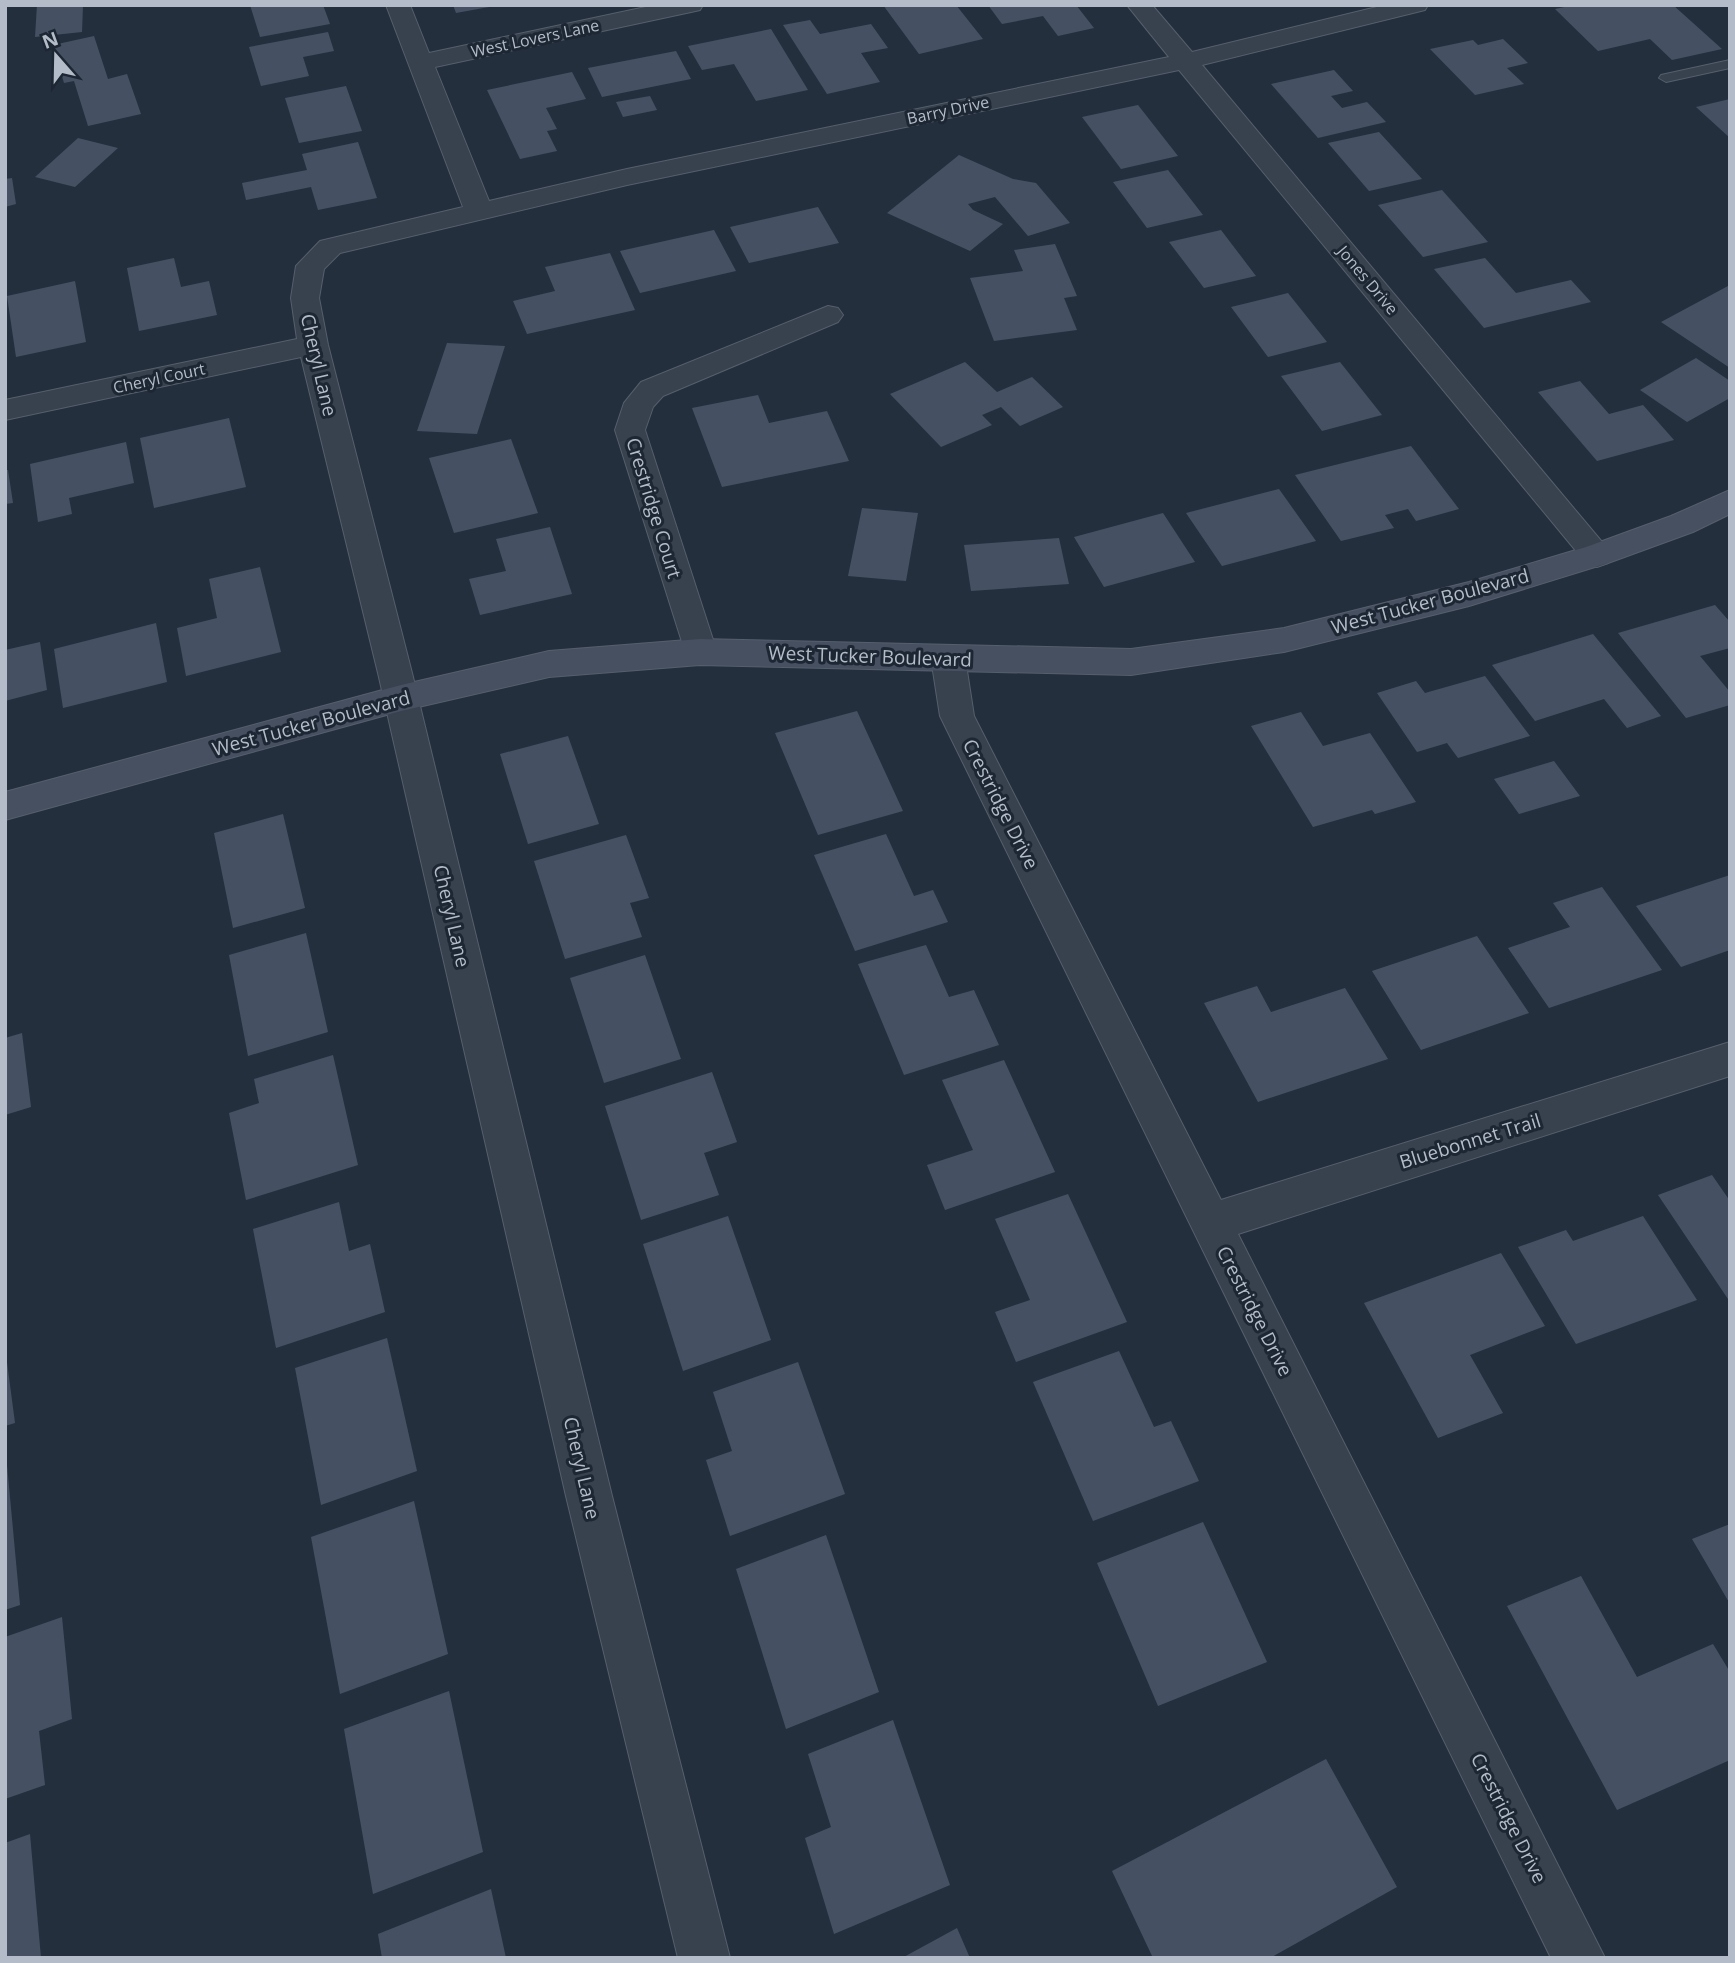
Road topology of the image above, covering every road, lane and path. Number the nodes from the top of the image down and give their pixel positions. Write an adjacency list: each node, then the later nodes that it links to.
1 (398, 5): 6 (street)
2 (691, 5): 6 (street, West Lovers Lane)
3 (1139, 5): 5 (street, Jones Drive)
4 (1416, 5): 5 (street, Barry Drive)
5 (1186, 61): 9 (street, Barry Drive); 14 (street, Jones Drive)
6 (421, 62): 9 (street)
7 (1730, 64): 8 (lane)
8 (1666, 78)
9 (480, 212): 11 (street, Cheryl Lane)
10 (828, 315): 15 (street, Crestridge Court)
11 (313, 345): 12 (street, Cheryl Court); 17 (street, Cheryl Lane)
12 (5, 410)
13 (1730, 501): 14 (street, West Tucker Boulevard)
14 (1597, 555): 16 (street, West Tucker Boulevard)
15 (700, 652): 16 (street, West Tucker Boulevard); 17 (street, West Tucker Boulevard)
16 (948, 659): 20 (street, Crestridge Drive)
17 (401, 698): 18 (street, West Tucker Boulevard); 21 (street, Cheryl Lane)
18 (5, 806)
19 (1730, 1059): 20 (street, Bluebonnet Trail)
20 (1211, 1223): 22 (street, Crestridge Drive)
21 (704, 1958)
22 (1579, 1958)

